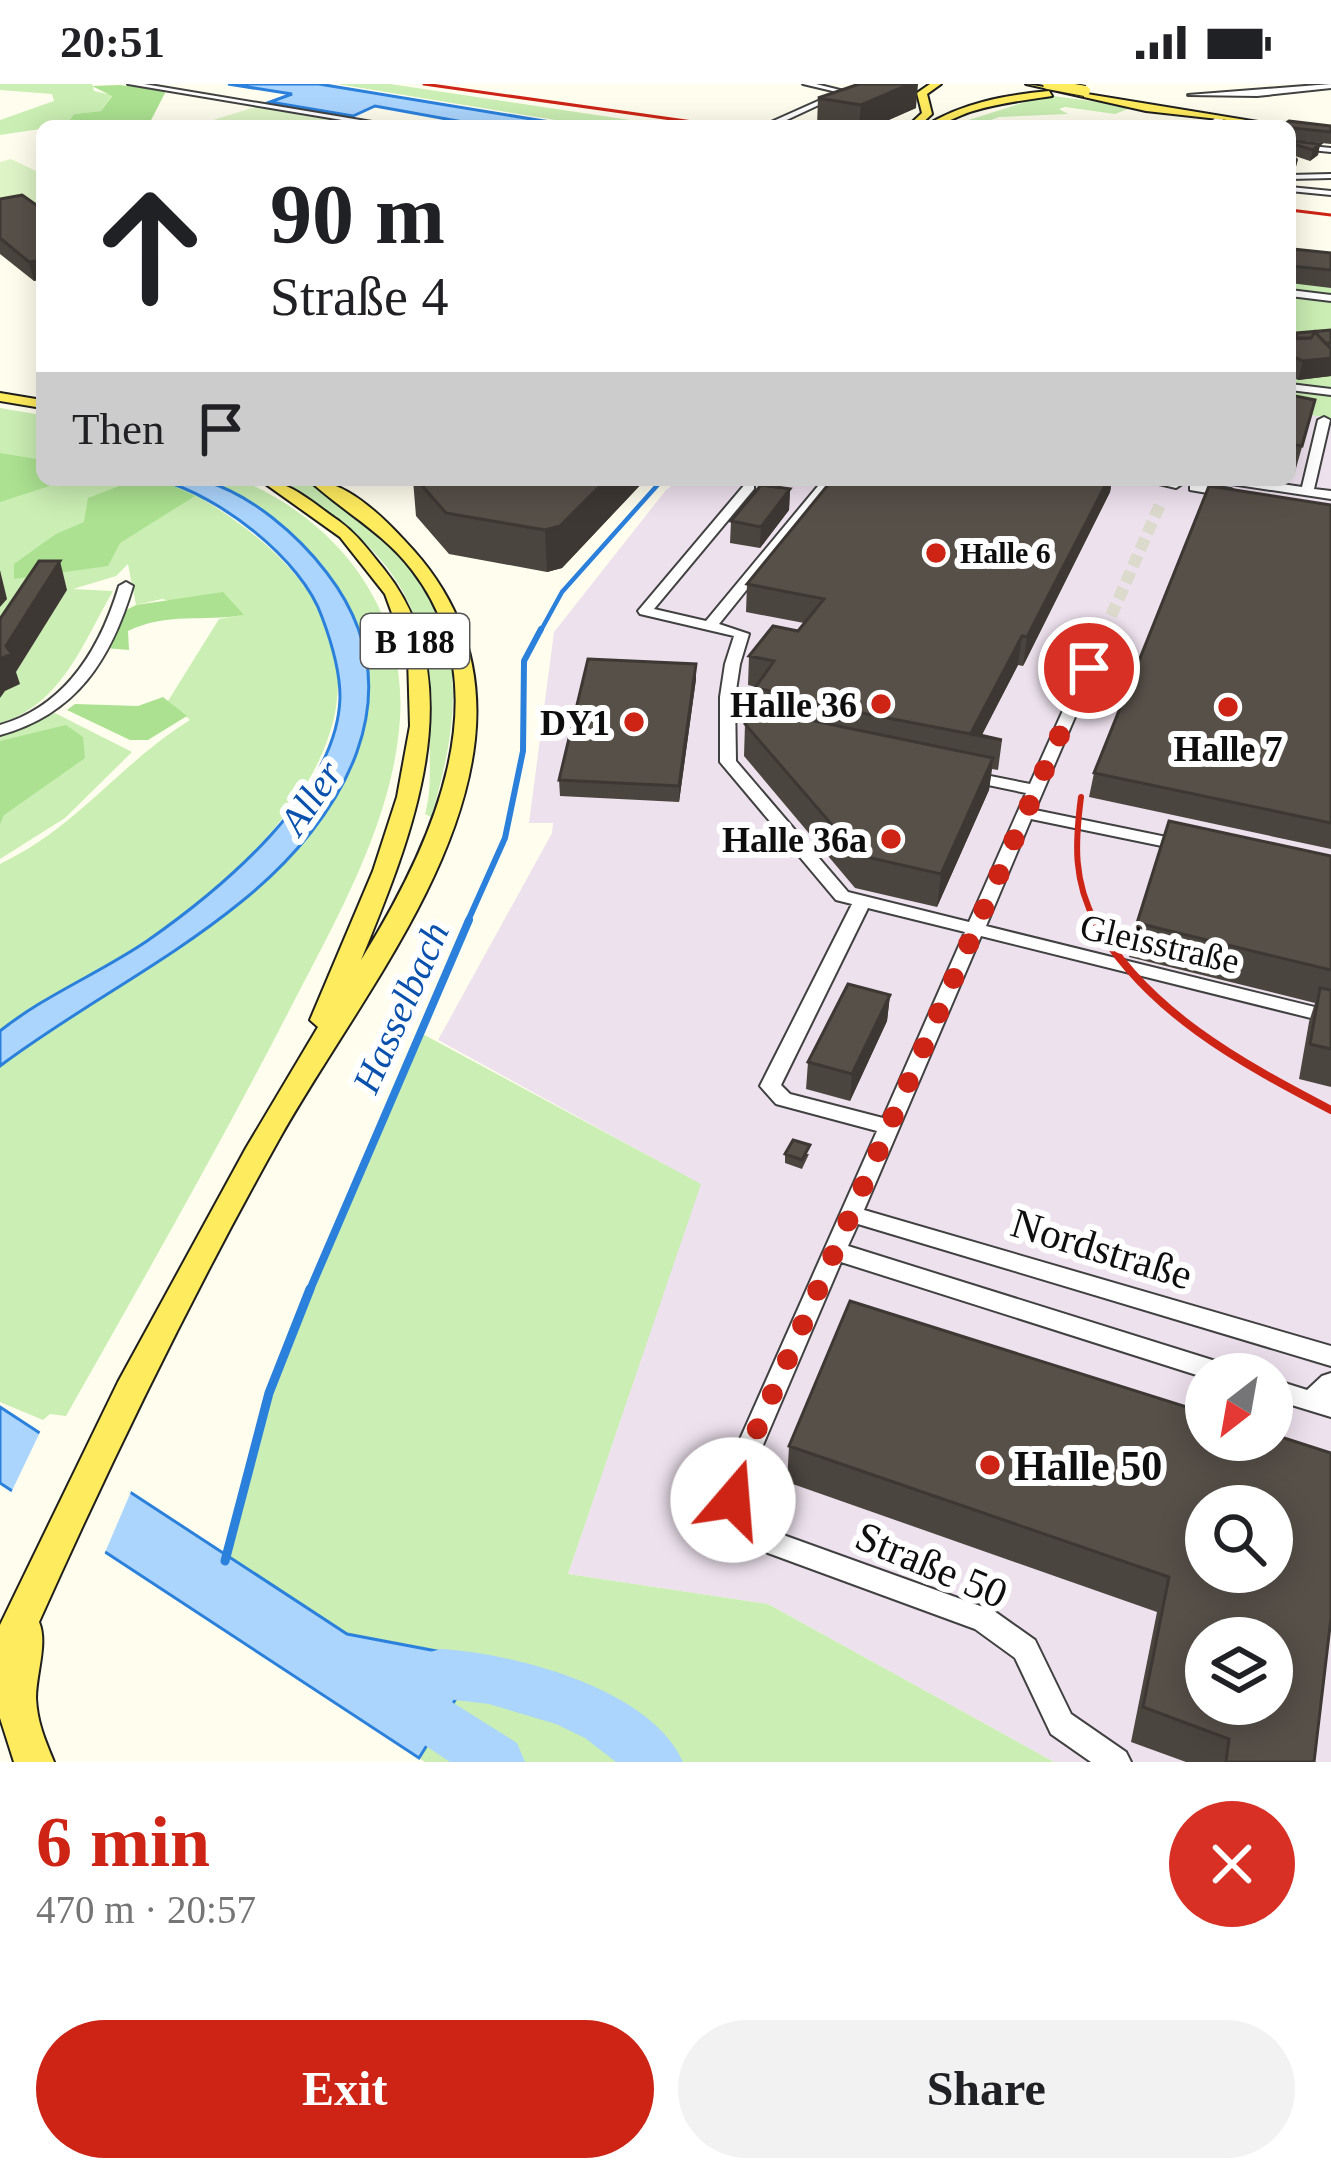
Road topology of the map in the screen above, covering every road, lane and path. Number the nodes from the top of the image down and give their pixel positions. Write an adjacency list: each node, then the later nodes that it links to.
1 (131, 84): 13 (street)
2 (806, 84): 14 (street)
3 (936, 84): 15 (main road)
4 (1005, 84): 8 (main road)
5 (1044, 86): 7 (main road, bridge); 7 (main road); 8 (main road); 10 (main road); 11 (main road)
6 (1331, 86): 9 (street)
7 (1087, 88): 12 (main road); 12 (main road)
8 (995, 93): 16 (main road)
9 (1191, 95)
10 (1105, 100): 11 (main road); 12 (main road)
11 (956, 113): 15 (main road)
12 (1223, 117): 17 (street); 18 (main road)
13 (355, 120)
14 (776, 120)
15 (928, 120)
16 (930, 120)
17 (1218, 120)
18 (1244, 120)
19 (1296, 149): 21 (street)
20 (1296, 164): 21 (street)
21 (1328, 165): 22 (street)
22 (1296, 177)
23 (1296, 190): 24 (street)
24 (1331, 193)
25 (1296, 294): 26 (street)
26 (1331, 298)
27 (0, 382): 28 (main road)
28 (36, 388)
29 (1296, 388): 30 (street)
30 (1331, 392)
31 (0, 397): 32 (main road)
32 (36, 403)
33 (1307, 418): 34 (street)
34 (1328, 420): 43 (street)
35 (278, 486): 61 (main road, B 188)
36 (325, 486): 47 (main road, B 188)
37 (344, 486): 47 (main road)
38 (750, 486): 49 (street)
39 (824, 486): 49 (street)
40 (1170, 486): 45 (street)
41 (1272, 486): 43 (street)
42 (1194, 487): 46 (street)
43 (1307, 491): 44 (street)
44 (1331, 495)
45 (1162, 500)
46 (1331, 509)
47 (367, 517): 61 (main road, B 188)
48 (127, 586): 52 (street)
49 (710, 626): 51 (street)
50 (1089, 668): 55 (street)
51 (727, 725): 53 (street); 58 (street)
52 (0, 730)
53 (749, 730)
54 (947, 772): 55 (street)
55 (1035, 790): 56 (street)
56 (1026, 813): 57 (street); 59 (street)
57 (1214, 851)
58 (863, 900): 59 (street, Gleisstraße); 62 (street)
59 (974, 932): 60 (street, Gleisstraße); 62 (street)
60 (1331, 1018)
61 (298, 1080): 69 (main road, B 188)
62 (889, 1127): 63 (street)
63 (851, 1214): 64 (street); 65 (street, Nordstraße)
64 (835, 1251): 66 (street); 72 (street, Straße 50)
65 (1331, 1356)
66 (1185, 1361)
67 (1331, 1383): 68 (street)
68 (1321, 1404)
69 (31, 1600): 70 (main road, B 188); 71 (main road)
70 (0, 1664)
71 (35, 1762)
72 (1116, 1762)

